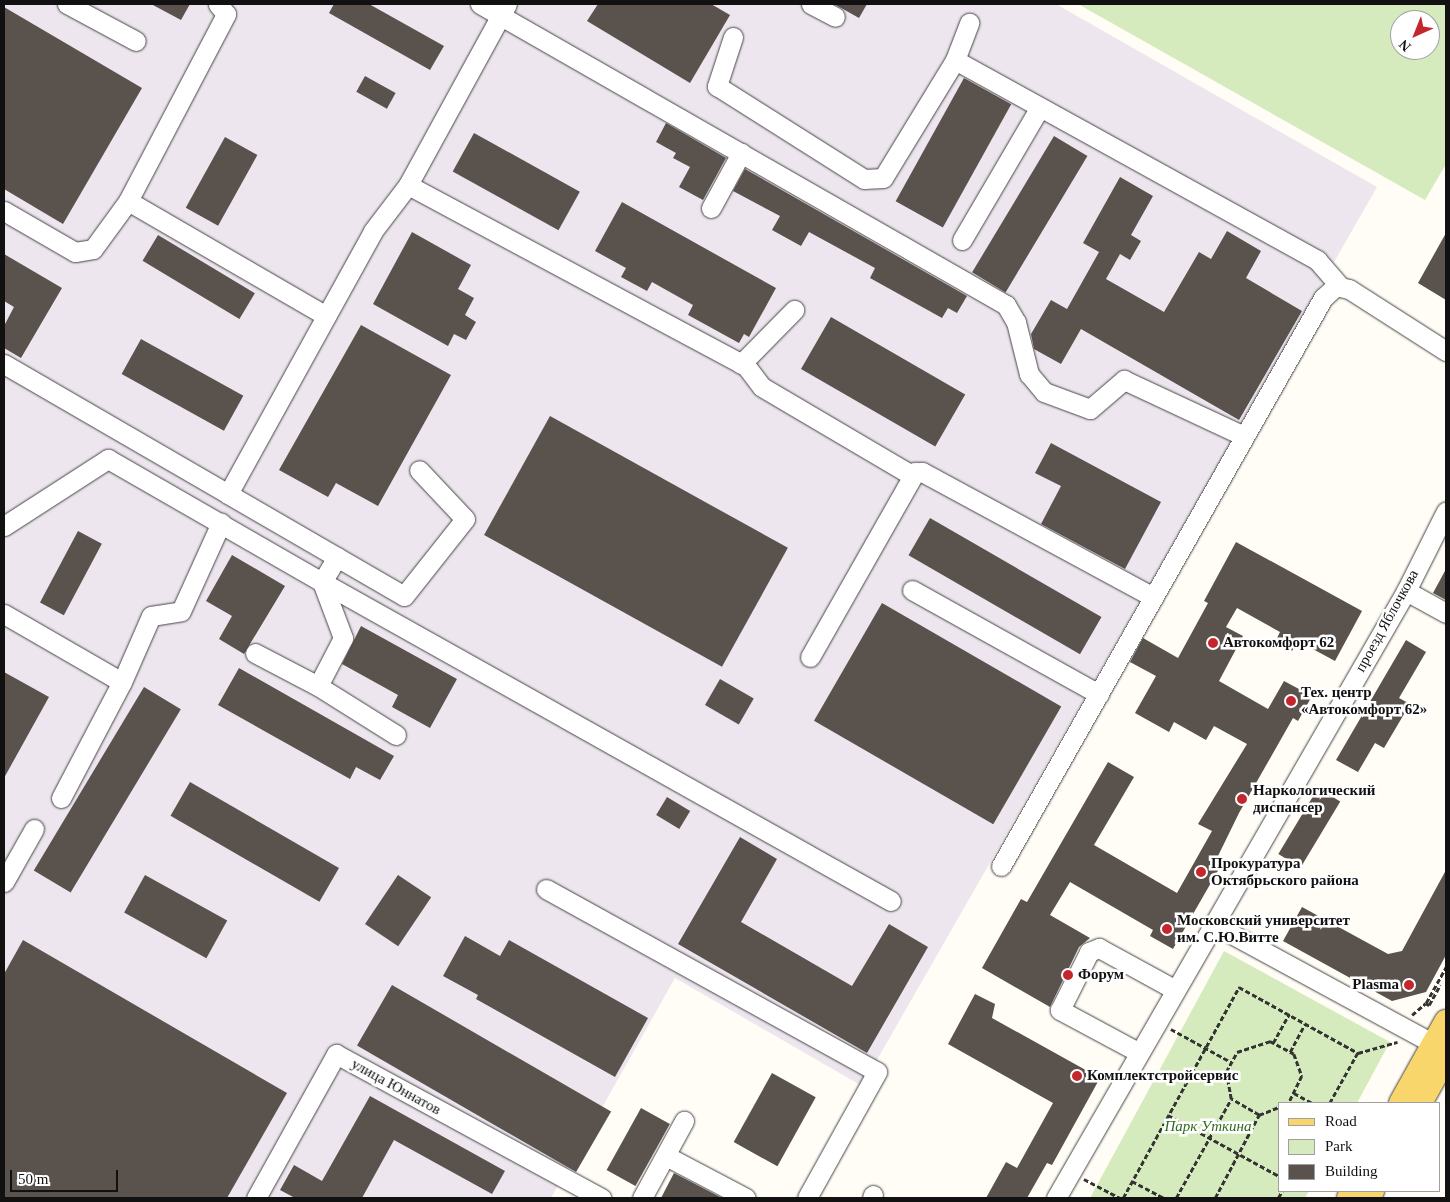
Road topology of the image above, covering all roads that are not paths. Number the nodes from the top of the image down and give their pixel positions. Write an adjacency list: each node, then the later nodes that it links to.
1 (67, 4): 9 (street)
2 (218, 4): 14 (street)
3 (480, 4): 5 (street)
4 (811, 4): 6 (street)
5 (504, 10): 12 (street); 13 (street)
6 (835, 17)
7 (969, 24): 10 (street)
8 (734, 36): 10 (street)
9 (136, 41)
10 (955, 60): 11 (street)
11 (1040, 106): 17 (street); 18 (street)
12 (741, 152): 15 (street); 24 (street)
13 (408, 185): 20 (street); 23 (street)
14 (128, 201): 16 (street); 20 (street)
15 (711, 208)
16 (4, 211)
17 (962, 240)
18 (1340, 286): 21 (street); 24 (street)
19 (794, 310): 23 (street)
20 (326, 316): 27 (street)
21 (1446, 351)
22 (4, 364): 27 (street)
23 (741, 364): 26 (street)
24 (1244, 436): 35 (street)
25 (419, 470): 31 (street)
26 (915, 472): 35 (street); 39 (street)
27 (228, 494): 31 (street)
28 (1446, 511): 34 (street, проезд Яблочкова)
29 (221, 524): 30 (street); 32 (street); 40 (street)
30 (4, 526)
31 (337, 557): 32 (street)
32 (322, 582): 41 (street); 49 (street)
33 (912, 590): 42 (street)
34 (1406, 591): 36 (street); 50 (street, проезд Яблочкова)
35 (1153, 597): 42 (street)
36 (1446, 613)
37 (4, 614): 40 (street)
38 (255, 653): 41 (street)
39 (810, 657)
40 (122, 682): 44 (street)
41 (318, 686): 43 (street)
42 (1098, 694): 46 (street)
43 (396, 735)
44 (61, 798)
45 (34, 829): 47 (street)
46 (1001, 866)
47 (4, 882)
48 (546, 889): 63 (street)
49 (890, 901)
50 (1213, 924): 51 (street, проезд Яблочкова); 53 (street)
51 (1174, 989): 54 (street, проезд Яблочкова); 54 (street)
52 (1446, 1022): 53 (main road)
53 (1442, 1050): 55 (main road); 56 (main road)
54 (1138, 1052): 64 (street, проезд Яблочкова)
55 (1402, 1102)
56 (1420, 1102)
57 (684, 1121): 58 (street)
58 (666, 1156): 61 (street); 62 (street)
59 (256, 1198): 60 (street, улица Юннатов)
60 (601, 1198)
61 (642, 1198)
62 (746, 1198)
63 (807, 1198)
64 (1056, 1198)

